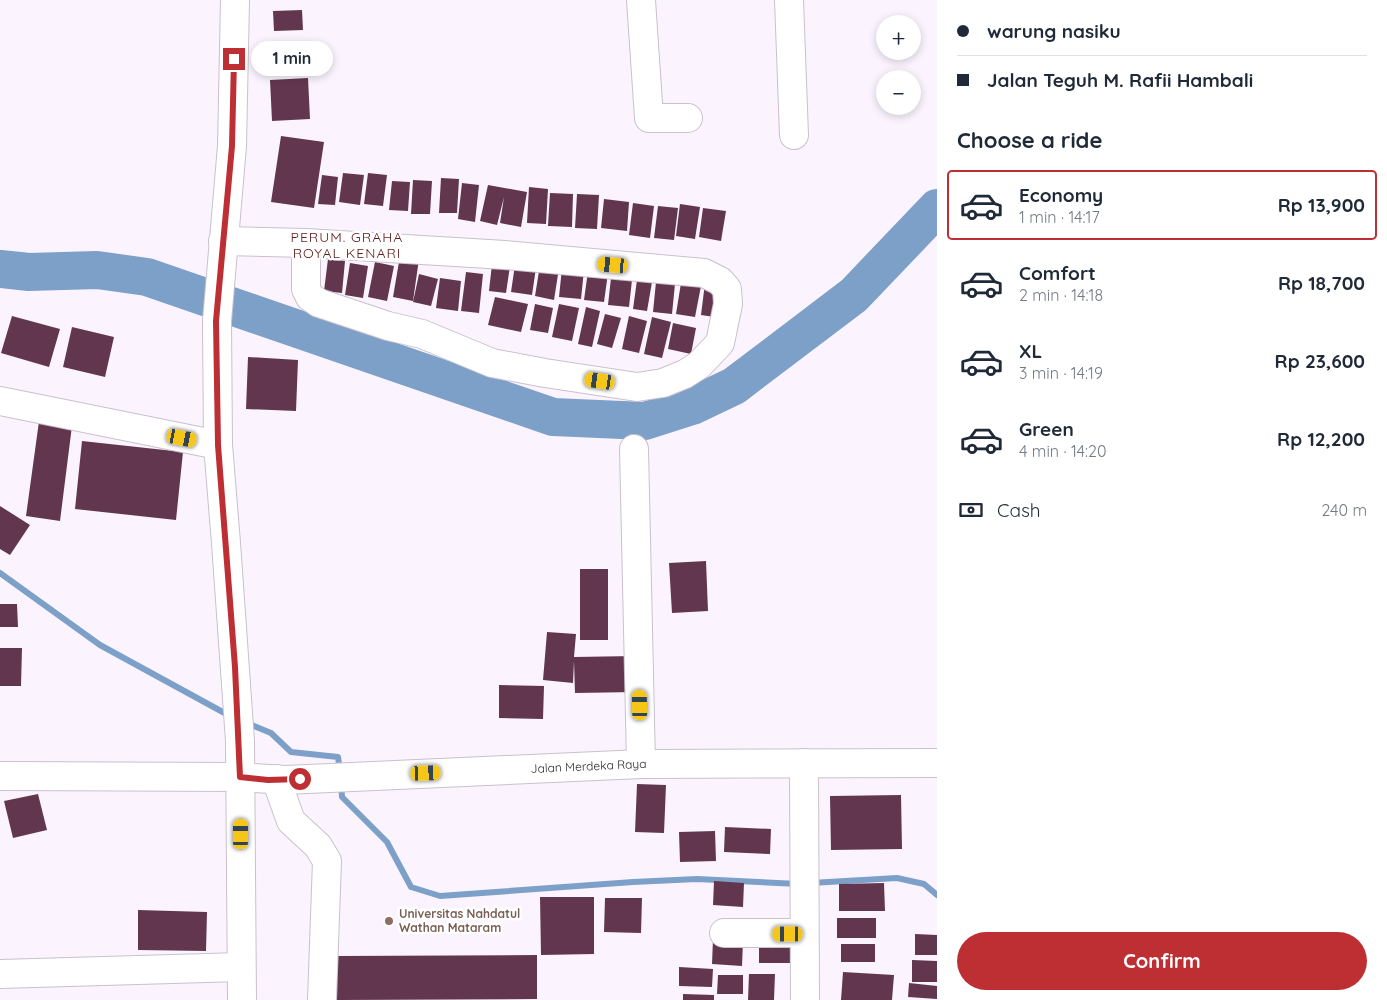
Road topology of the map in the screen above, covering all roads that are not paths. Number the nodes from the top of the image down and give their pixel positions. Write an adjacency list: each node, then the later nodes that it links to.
1 (235, 0): 7 (street)
2 (641, 0): 4 (street)
3 (789, 0): 5 (street)
4 (688, 118)
5 (794, 134)
6 (306, 243): 6 (street); 7 (street)
7 (222, 248): 9 (street)
8 (0, 401): 9 (street)
9 (218, 445): 15 (street)
10 (634, 449): 13 (street)
11 (804, 763): 12 (street, Jalan Merdeka Raya); 13 (street, Jalan Merdeka Raya); 18 (street)
12 (937, 763)
13 (641, 764): 16 (street, Jalan Merdeka Raya)
14 (0, 776): 15 (street, Jalan Merdeka Raya)
15 (240, 777): 16 (street, Jalan Merdeka Raya); 19 (street)
16 (280, 780): 22 (street)
17 (724, 934): 18 (street)
18 (804, 934): 23 (street)
19 (241, 968): 20 (street); 21 (street)
20 (0, 974)
21 (242, 1000)
22 (322, 1000)
23 (805, 1000)

